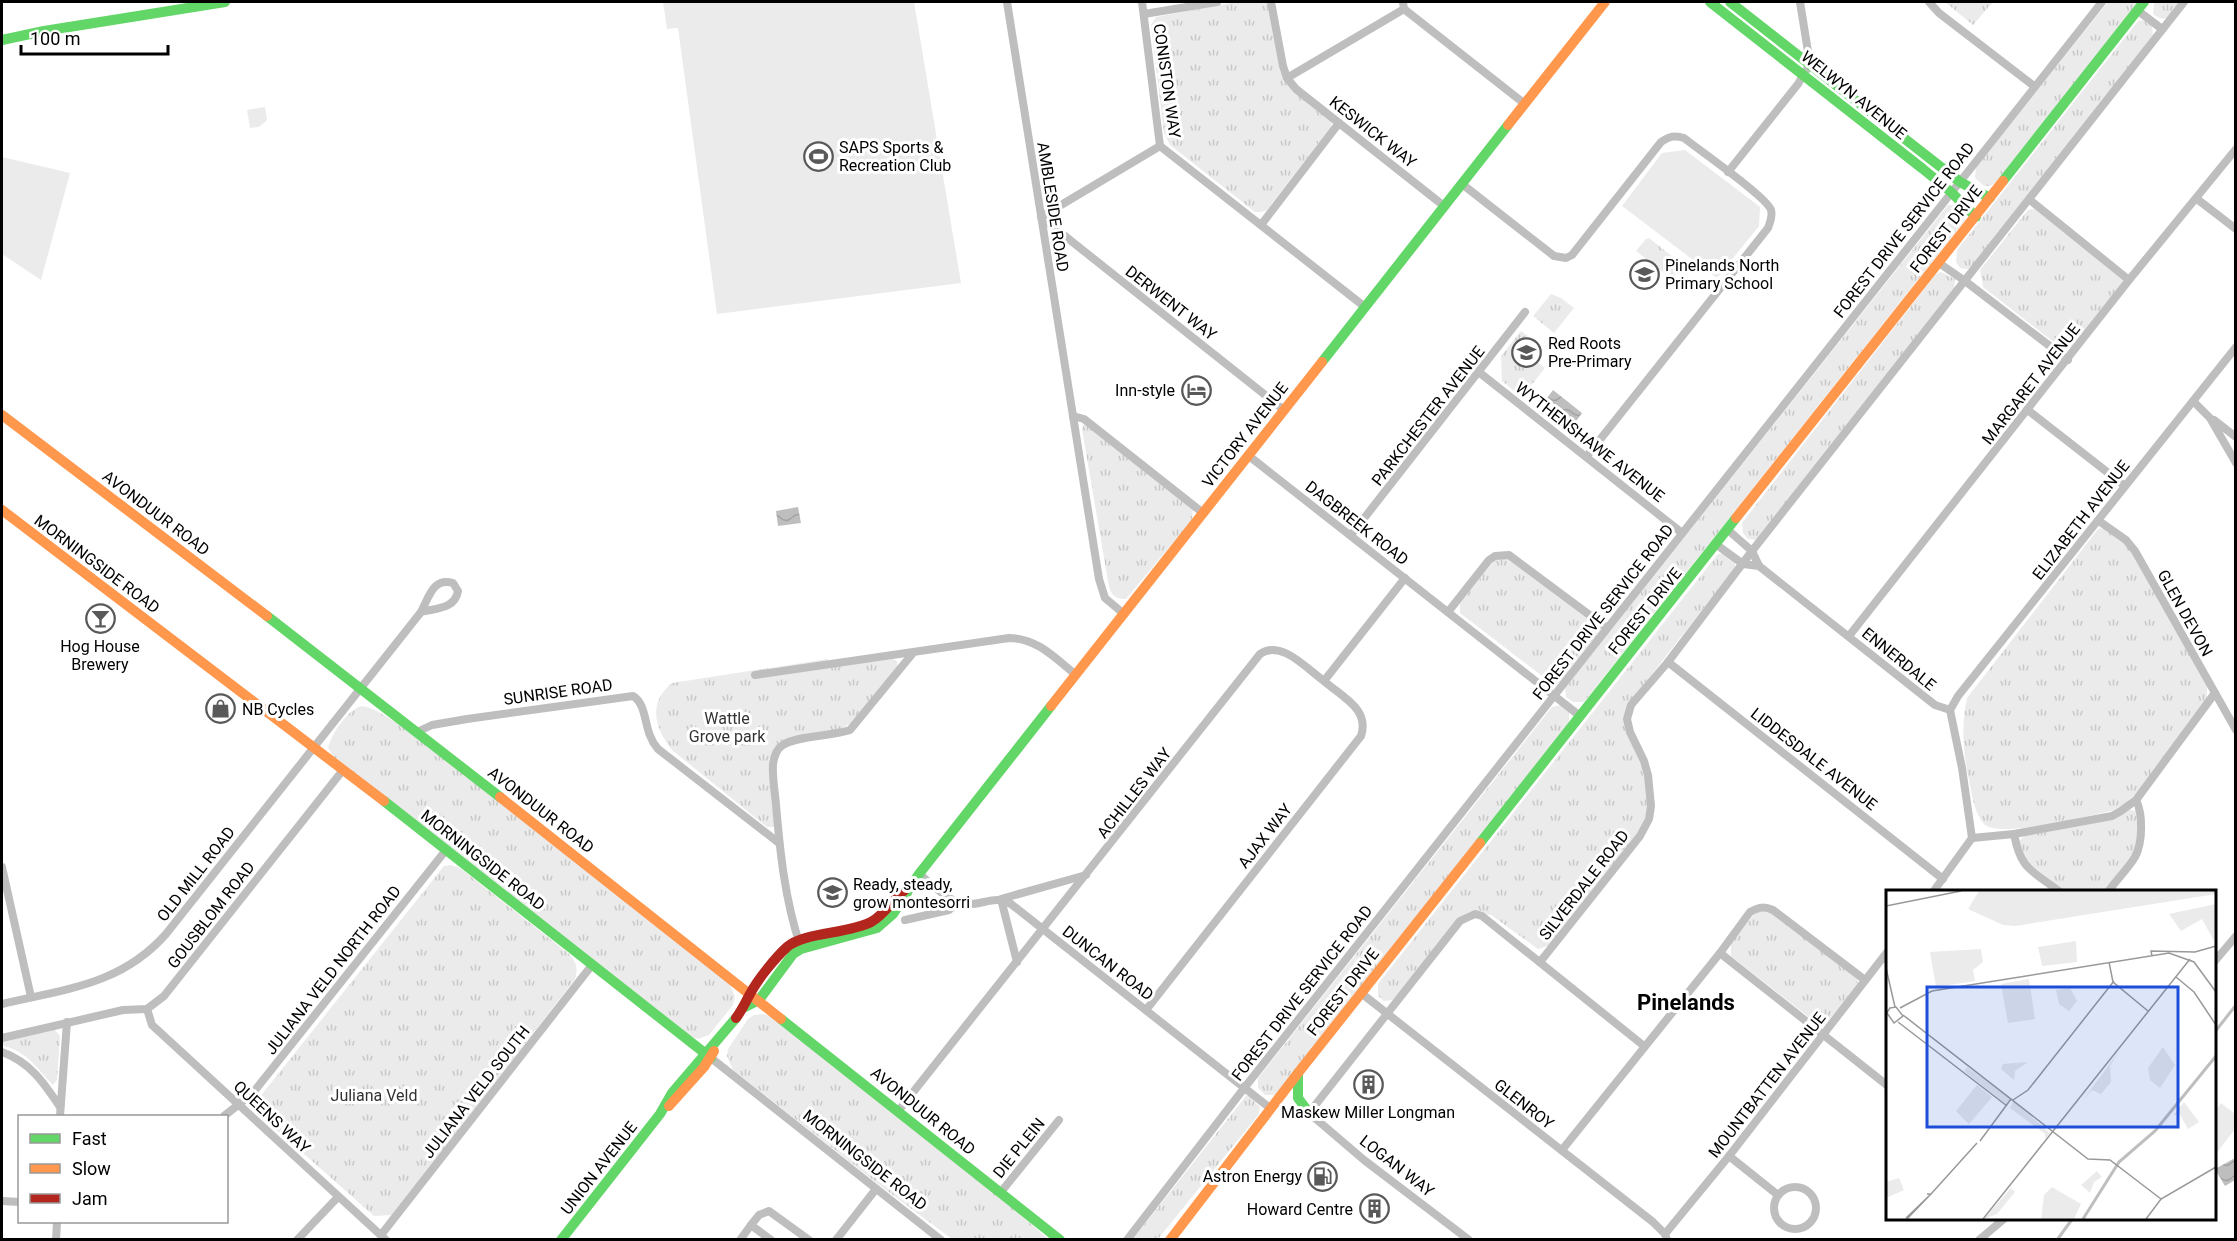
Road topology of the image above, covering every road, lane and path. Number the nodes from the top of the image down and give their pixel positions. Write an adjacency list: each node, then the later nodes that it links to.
1 (225, 2): 17 (street)
2 (1007, 2): 33 (street, AMBLESIDE ROAD)
3 (1142, 2): 15 (street, CONISTON WAY)
4 (1217, 2): 15 (street)
5 (1271, 2): 19 (street)
6 (1605, 2): 21 (street, VICTORY AVENUE)
7 (1710, 2): 18 (street, WELWYN AVENUE)
8 (1730, 2): 18 (street, WELWYN AVENUE)
9 (1800, 2): 18 (street)
10 (1929, 2): 20 (street)
11 (2102, 2): 20 (street, FOREST DRIVE SERVICE ROAD)
12 (2184, 2): 16 (street)
13 (1404, 5): 19 (street); 21 (street)
14 (2141, 6): 16 (street); 29 (street, FOREST DRIVE)
15 (1144, 14): 23 (street, CONISTON WAY)
16 (2162, 29): 31 (street)
17 (2, 40)
18 (1807, 69): 25 (street); 26 (street, WELWYN AVENUE); 28 (street, WELWYN AVENUE)
19 (1287, 78): 22 (street, KESWICK WAY)
20 (2034, 86): 26 (street, FOREST DRIVE SERVICE ROAD)
21 (1525, 104): 27 (street, VICTORY AVENUE)
22 (1339, 123): 32 (street, KESWICK WAY); 35 (street)
23 (1160, 146): 33 (street); 35 (street, CONISTON WAY)
24 (2235, 149): 30 (street, MARGARET AVENUE)
25 (1728, 172): 27 (street); 53 (street)
26 (1960, 182): 28 (street, FOREST DRIVE SERVICE ROAD); 29 (street, WELWYN AVENUE)
27 (1462, 184): 32 (street, VICTORY AVENUE)
28 (1951, 192): 34 (street, WELWYN AVENUE); 60 (street, FOREST DRIVE SERVICE ROAD)
29 (1990, 198): 34 (street, FOREST DRIVE)
30 (2197, 199): 36 (street); 38 (street, MARGARET AVENUE)
31 (2030, 200): 38 (street); 39 (street)
32 (1444, 206): 40 (street, VICTORY AVENUE)
33 (1041, 217): 46 (street, DERWENT WAY); 49 (street, AMBLESIDE ROAD)
34 (1976, 217): 37 (street, FOREST DRIVE)
35 (1260, 225): 40 (street, CONISTON WAY)
36 (2235, 229)
37 (1939, 263): 39 (street); 59 (street, FOREST DRIVE)
38 (2129, 280): 43 (street, MARGARET AVENUE)
39 (1965, 281): 43 (street); 63 (street)
40 (1365, 307): 46 (street, VICTORY AVENUE)
41 (1525, 312): 44 (street, PARKCHESTER AVENUE)
42 (2235, 347): 45 (street, ELIZABETH AVENUE)
43 (2068, 360): 47 (street, MARGARET AVENUE)
44 (1480, 373): 53 (street, WYTHENSHAWE AVENUE); 61 (street, PARKCHESTER AVENUE)
45 (2193, 401): 50 (street); 55 (street, ELIZABETH AVENUE)
46 (1284, 410): 52 (street, VICTORY AVENUE)
47 (2029, 411): 55 (street); 71 (street, MARGARET AVENUE)
48 (2, 415): 77 (street, AVONDUUR ROAD)
49 (1073, 416): 57 (street); 69 (street, AMBLESIDE ROAD)
50 (2210, 418): 51 (street); 54 (street)
51 (2235, 437)
52 (1249, 456): 57 (street, VICTORY AVENUE); 61 (street, DAGBREEK ROAD)
53 (1587, 456): 60 (street, WYTHENSHAWE AVENUE)
54 (2235, 463)
55 (2124, 486): 58 (street, ELIZABETH AVENUE)
56 (2, 510): 84 (street, MORNINGSIDE ROAD)
57 (1203, 513): 69 (street, VICTORY AVENUE)
58 (2099, 521): 78 (street, GLEN DEVON); 80 (street, ELIZABETH AVENUE)
59 (1728, 530): 62 (street, FOREST DRIVE); 63 (street, ENNERDALE)
60 (1682, 533): 70 (street, FOREST DRIVE SERVICE ROAD)
61 (1351, 536): 66 (street, DAGBREEK ROAD)
62 (1717, 545): 64 (street); 81 (street, FOREST DRIVE)
63 (1752, 551): 64 (street); 65 (street, ENNERDALE)
64 (1743, 564): 65 (street); 73 (street)
65 (1759, 566): 71 (street, ENNERDALE)
66 (1405, 578): 68 (street, DAGBREEK ROAD); 76 (street)
67 (421, 612): 67 (street, OLD MILL ROAD); 77 (street, OLD MILL ROAD)
68 (1448, 612): 70 (street); 79 (street, DAGBREEK ROAD)
69 (1124, 614): 75 (street, VICTORY AVENUE)
70 (1607, 628): 79 (street, FOREST DRIVE SERVICE ROAD)
71 (1849, 636): 80 (street, ENNERDALE)
72 (913, 653): 74 (street); 75 (street); 89 (street)
73 (1668, 662): 94 (street, LIDDESDALE AVENUE); 108 (street, SILVERDALE ROAD)
74 (755, 675)
75 (1076, 675): 92 (street, VICTORY AVENUE)
76 (1324, 681): 93 (street, ACHILLES WAY); 116 (street, AJAX WAY)
77 (361, 688): 83 (street, AVONDUUR ROAD); 84 (street, OLD MILL ROAD)
78 (2215, 693): 82 (street, GLEN DEVON); 86 (street)
79 (1554, 697): 81 (street, DAGBREEK ROAD); 126 (street, FOREST DRIVE SERVICE ROAD)
80 (1950, 710): 88 (street)
81 (1580, 716): 111 (street, FOREST DRIVE)
82 (2235, 730)
83 (417, 732): 89 (street, SUNRISE ROAD); 112 (street, AVONDUUR ROAD)
84 (314, 746): 85 (street, MORNINGSIDE ROAD); 113 (street, OLD MILL ROAD)
85 (343, 770): 90 (street, MORNINGSIDE ROAD); 115 (street, GOUSBLOM ROAD)
86 (2136, 800): 87 (street); 97 (street)
87 (2014, 834): 88 (street); 96 (street)
88 (1972, 838): 94 (street)
89 (779, 843): 103 (street)
90 (446, 850): 109 (street, MORNINGSIDE ROAD); 127 (street, JULIANA VELD NORTH ROAD)
91 (2, 867): 113 (street)
92 (919, 873): 99 (street); 103 (street, VICTORY AVENUE)
93 (1086, 875): 98 (street); 101 (street, ACHILLES WAY)
94 (1943, 879): 95 (street)
95 (1934, 890)
96 (2059, 890)
97 (2109, 890)
98 (1001, 899): 99 (street); 101 (street, DUNCAN ROAD); 107 (street)
99 (957, 902): 100 (street)
100 (905, 920)
101 (1043, 929): 107 (street, ACHILLES WAY); 116 (street, DUNCAN ROAD)
102 (2235, 936): 106 (street)
103 (799, 944): 112 (street, VICTORY AVENUE)
104 (1886, 952): 110 (street, MOUNTBATTEN AVENUE)
105 (1720, 953): 110 (street); 119 (street); 121 (street)
106 (2216, 960)
107 (1017, 962): 130 (street, ACHILLES WAY)
108 (1540, 962): 117 (street); 121 (street)
109 (592, 966): 123 (street, MORNINGSIDE ROAD); 146 (street, JULIANA VELD SOUTH)
110 (1865, 980): 119 (street, MOUNTBATTEN AVENUE)
111 (1361, 993): 117 (street, GLENROY); 124 (street, FOREST DRIVE)
112 (754, 996): 123 (street, UNION AVENUE); 130 (street, AVONDUUR ROAD)
113 (31, 997): 114 (street, OLD MILL ROAD)
114 (2, 1004)
115 (147, 1009): 118 (street); 127 (street, QUEENS WAY)
116 (1146, 1010): 126 (street, DUNCAN ROAD)
117 (1386, 1013): 131 (street); 135 (street, GLENROY)
118 (67, 1022): 120 (street); 128 (street)
119 (1824, 1034): 125 (street); 136 (street, MOUNTBATTEN AVENUE)
120 (2, 1038)
121 (1644, 1046): 135 (street)
122 (2, 1052): 128 (street)
123 (708, 1055): 137 (street, MORNINGSIDE ROAD); 150 (street, UNION AVENUE)
124 (1298, 1073): 129 (street, FOREST DRIVE); 131 (street)
125 (1886, 1085)
126 (1245, 1087): 129 (street, DUNCAN ROAD); 157 (street, FOREST DRIVE SERVICE ROAD)
127 (239, 1104): 133 (street, JULIANA VELD NORTH ROAD); 140 (street, QUEENS WAY)
128 (60, 1107): 132 (street)
129 (1270, 1108): 158 (street, FOREST DRIVE)
130 (899, 1110): 138 (street, AVONDUUR ROAD)
131 (1310, 1113): 159 (street, LOGAN WAY)
132 (60, 1115)
133 (225, 1115)
134 (1059, 1120): 138 (street, DIE PLEIN)
135 (1562, 1150): 147 (street, GLENROY)
136 (1729, 1156): 139 (street); 147 (street, MOUNTBATTEN AVENUE)
137 (876, 1189): 154 (street); 155 (street, MORNINGSIDE ROAD)
138 (1001, 1192): 156 (street, AVONDUUR ROAD)
139 (1778, 1195): 139 (street)
140 (338, 1197): 146 (street, QUEENS WAY); 149 (street)
141 (2, 1201): 142 (street)
142 (18, 1202)
143 (2003, 1220): 160 (street)
144 (57, 1223): 148 (street)
145 (752, 1225): 151 (street); 152 (street); 153 (street)
146 (384, 1237)
147 (1666, 1237)
148 (56, 1239)
149 (297, 1239)
150 (561, 1239)
151 (740, 1239)
152 (771, 1239)
153 (809, 1239)
154 (836, 1239)
155 (941, 1239)
156 (1057, 1239)
157 (1129, 1239)
158 (1170, 1239)
159 (1469, 1239)
160 (1979, 1239)

